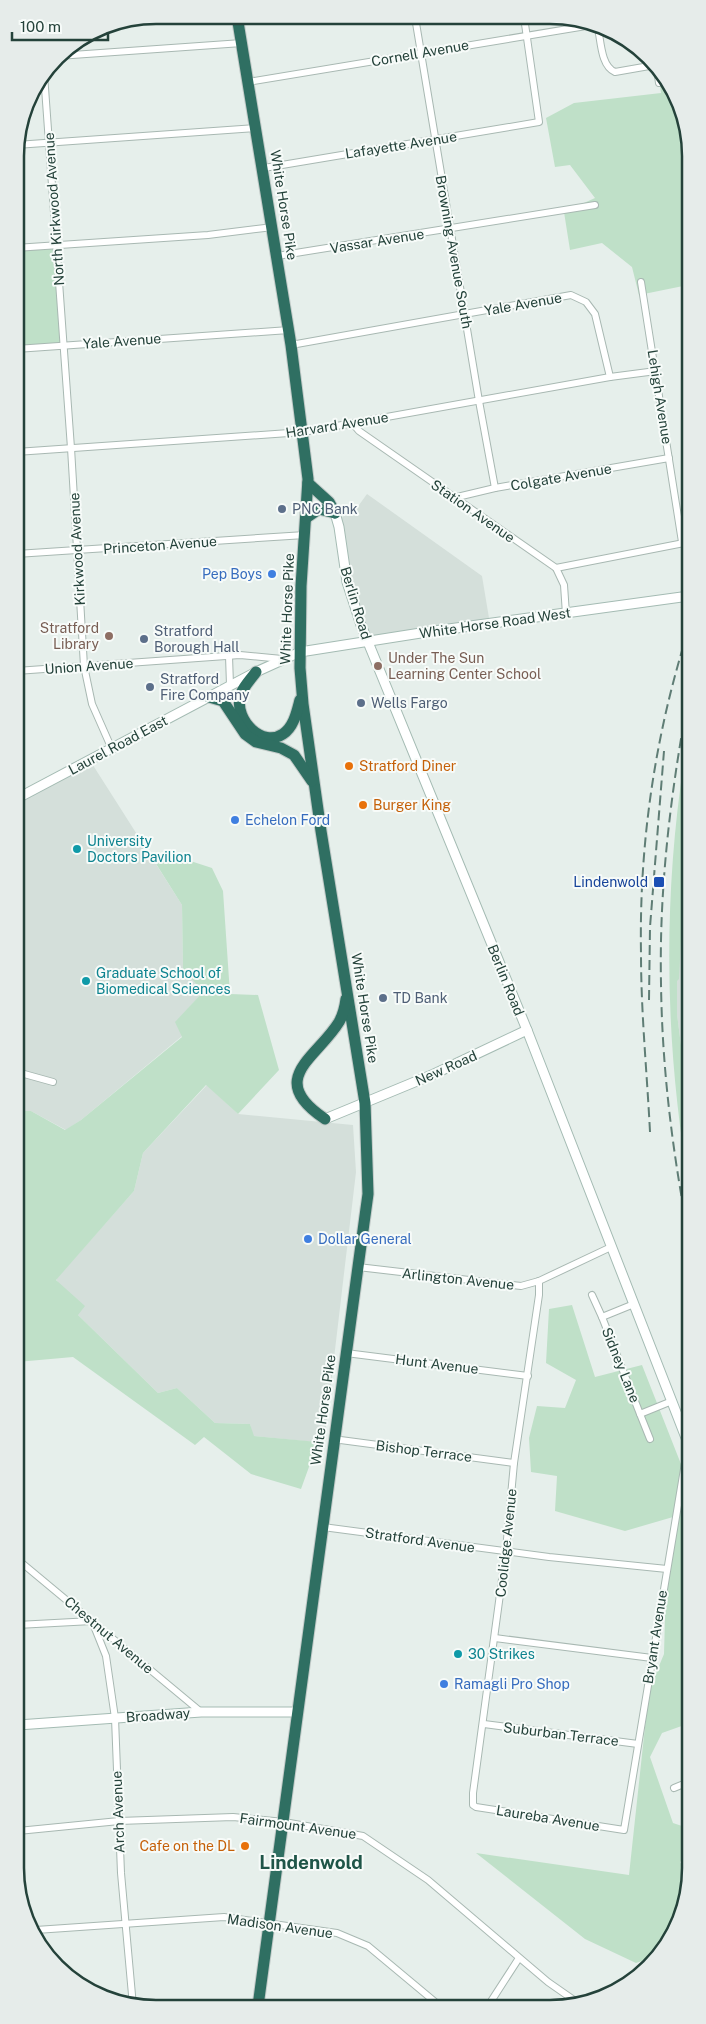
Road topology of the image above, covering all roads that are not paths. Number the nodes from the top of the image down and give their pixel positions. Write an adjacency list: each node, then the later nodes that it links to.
1 (238, 24): 7 (highway, White Horse Pike)
2 (416, 24): 8 (street, Browning Avenue South)
3 (525, 24): 6 (street)
4 (580, 27): 6 (street, Cornell Avenue)
5 (599, 33): 10 (street)
6 (527, 35): 8 (street, Cornell Avenue); 14 (street, Lafayette Avenue)
7 (242, 43): 9 (street); 11 (highway, White Horse Pike)
8 (422, 53): 11 (street, Cornell Avenue); 14 (street, Browning Avenue South)
9 (70, 55)
10 (648, 66)
11 (248, 82): 13 (highway, White Horse Pike)
12 (45, 84): 15 (street, North Kirkwood Avenue)
13 (256, 128): 15 (street); 17 (highway, White Horse Pike)
14 (434, 140): 17 (street, Lafayette Avenue); 20 (street, Browning Avenue South)
15 (49, 142): 16 (street); 21 (street, North Kirkwood Avenue)
16 (24, 144)
17 (264, 168): 19 (highway, White Horse Pike)
18 (596, 206): 20 (street, Vassar Avenue)
19 (273, 227): 21 (street); 23 (highway, White Horse Pike)
20 (449, 230): 23 (street, Vassar Avenue); 25 (street, Browning Avenue South)
21 (57, 245): 22 (street); 27 (street, North Kirkwood Avenue)
22 (24, 247)
23 (276, 256): 26 (highway, White Horse Pike)
24 (641, 282): 30 (street, Lehigh Avenue)
25 (465, 314): 28 (street, Yale Avenue); 31 (street, Yale Avenue); 32 (street, Browning Avenue South)
26 (288, 330): 27 (street, Yale Avenue); 28 (highway, White Horse Pike)
27 (64, 345): 29 (street, Yale Avenue); 35 (street, Kirkwood Avenue)
28 (291, 345): 34 (highway, White Horse Pike)
29 (24, 348)
30 (656, 371): 31 (street, Harvard Avenue); 37 (street, Lehigh Avenue)
31 (610, 377): 32 (street, Harvard Avenue)
32 (478, 401): 33 (street, Harvard Avenue); 39 (street, Browning Avenue South)
33 (353, 424): 34 (street, Harvard Avenue); 40 (street, Station Avenue)
34 (303, 432): 35 (street, Harvard Avenue); 38 (highway, White Horse Pike)
35 (71, 448): 36 (street, Harvard Avenue); 46 (street, Kirkwood Avenue)
36 (24, 451)
37 (669, 458): 39 (street, Colgate Avenue); 43 (street, Lehigh Avenue)
38 (308, 483): 41 (highway); 42 (highway, White Horse Pike)
39 (495, 488): 40 (street, Colgate Avenue)
40 (453, 498): 48 (street, Station Avenue)
41 (335, 513): 42 (highway); 51 (street, Berlin Road)
42 (306, 518): 44 (highway, White Horse Pike)
43 (682, 522)
44 (305, 535): 46 (street, Princeton Avenue); 52 (highway, White Horse Pike)
45 (682, 543): 48 (street)
46 (77, 550): 47 (street, Princeton Avenue); 55 (street, Kirkwood Avenue)
47 (24, 553)
48 (556, 568): 50 (street)
49 (682, 597): 50 (street, White Horse Road West)
50 (566, 614): 51 (street, White Horse Road West)
51 (368, 642): 52 (street, White Horse Road West); 65 (street, Berlin Road)
52 (300, 652): 54 (street, Laurel Road East); 59 (highway, White Horse Pike)
53 (228, 656): 54 (street, Union Avenue); 55 (street, Union Avenue); 58 (street)
54 (282, 659): 57 (street, Laurel Road East)
55 (84, 666): 56 (street, Union Avenue); 61 (street, Kirkwood Avenue)
56 (24, 670)
57 (256, 672): 58 (street, Laurel Road East); 59 (highway)
58 (230, 685): 60 (street, Laurel Road East)
59 (302, 694): 62 (highway, White Horse Pike)
60 (209, 697): 61 (street, Laurel Road East); 62 (highway)
61 (111, 747): 63 (street, Laurel Road East)
62 (314, 784): 64 (highway, White Horse Pike)
63 (24, 795)
64 (348, 995): 68 (highway, White Horse Pike); 69 (highway)
65 (527, 1030): 68 (street, New Road); 70 (street, Berlin Road)
66 (24, 1074): 67 (street)
67 (53, 1082)
68 (365, 1103): 69 (street, New Road); 71 (highway, White Horse Pike)
69 (325, 1119)
70 (611, 1247): 72 (street, Arlington Avenue); 74 (street, Berlin Road)
71 (358, 1267): 72 (street, Arlington Avenue); 76 (highway, White Horse Pike)
72 (539, 1282): 77 (street, Coolidge Avenue)
73 (592, 1295): 75 (street, Sidney Lane)
74 (634, 1304): 75 (street, Sidney Lane); 78 (street, Berlin Road)
75 (602, 1317): 79 (street, Sidney Lane)
76 (346, 1352): 77 (street, Hunt Avenue); 81 (highway, White Horse Pike)
77 (528, 1376): 83 (street, Coolidge Avenue)
78 (672, 1401): 79 (street, Sidney Lane); 80 (street, Berlin Road)
79 (640, 1414): 82 (street, Sidney Lane)
80 (682, 1427)
81 (333, 1439): 83 (street, Bishop Terrace); 85 (highway, White Horse Pike)
82 (650, 1440)
83 (514, 1463): 86 (street, Coolidge Avenue)
84 (682, 1485): 88 (street, Bryant Avenue)
85 (322, 1527): 86 (street, Stratford Avenue); 94 (highway, White Horse Pike)
86 (506, 1550): 88 (street, Stratford Avenue); 91 (street, Coolidge Avenue)
87 (24, 1565): 89 (street, Chestnut Avenue)
88 (667, 1570): 92 (street, Bryant Avenue)
89 (92, 1621): 90 (street); 93 (street, Chestnut Avenue); 95 (street, Arch Avenue)
90 (24, 1625)
91 (495, 1638): 92 (street); 96 (street, Coolidge Avenue)
92 (652, 1658): 98 (street, Bryant Avenue)
93 (201, 1712): 94 (street, Broadway); 95 (street, Broadway)
94 (298, 1712): 103 (highway, White Horse Pike)
95 (115, 1718): 97 (street, Broadway); 102 (street, Arch Avenue)
96 (484, 1724): 98 (street, Suburban Terrace); 101 (street, Coolidge Avenue)
97 (24, 1725)
98 (638, 1744): 105 (street, Bryant Avenue)
99 (682, 1785): 100 (street)
100 (674, 1788)
101 (473, 1805): 105 (street, Laureba Avenue)
102 (118, 1821): 103 (street, Fairmount Avenue); 104 (street, Fairmount Avenue); 106 (street, Arch Avenue)
103 (284, 1822): 107 (highway, White Horse Pike); 109 (street, Fairmount Avenue)
104 (24, 1830)
105 (624, 1830)
106 (126, 1924): 107 (street, Madison Avenue); 108 (street, Madison Avenue); 110 (street, Arch Avenue)
107 (269, 1924): 112 (highway, White Horse Pike); 113 (street, Madison Avenue)
108 (39, 1930)
109 (519, 1958): 111 (street, Fairmount Avenue); 114 (street)
110 (132, 1998)
111 (572, 1999)
112 (259, 2000)
113 (433, 2000)
114 (492, 2000)

